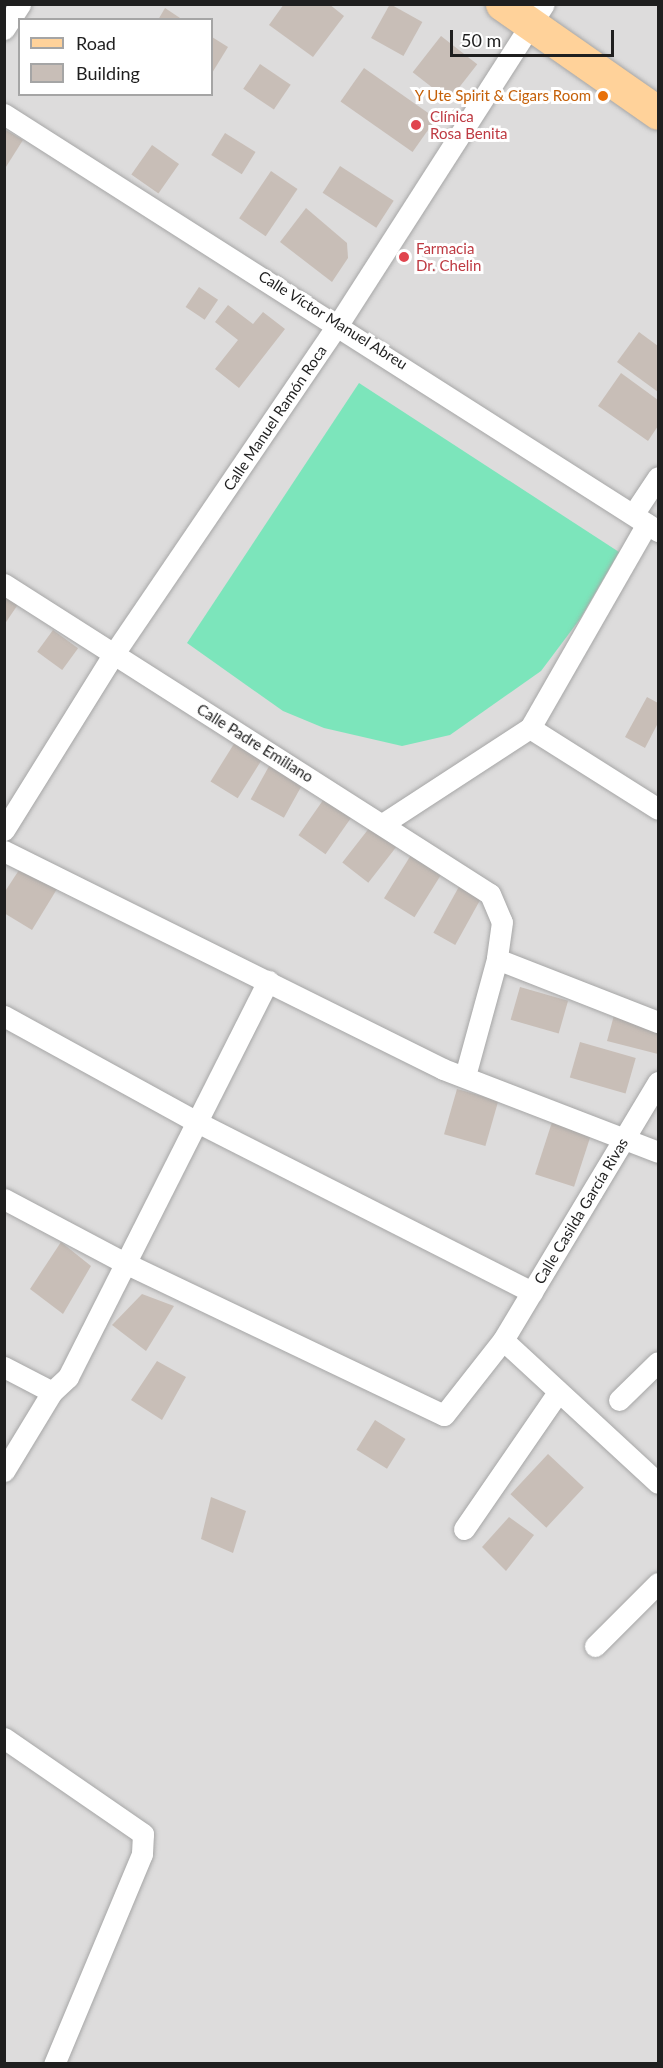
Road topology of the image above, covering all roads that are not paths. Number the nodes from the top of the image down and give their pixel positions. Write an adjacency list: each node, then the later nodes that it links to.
1 (20, 4): 4 (street)
2 (502, 4): 3 (main road)
3 (538, 14): 5 (main road); 7 (street, Calle Manuel Ramón Roca)
4 (4, 29)
5 (658, 113)
6 (4, 114): 7 (street, Calle Víctor Manuel Abreu)
7 (339, 323): 9 (street, Calle Víctor Manuel Abreu); 11 (street, Calle Manuel Ramón Roca)
8 (658, 477): 9 (street)
9 (647, 523): 12 (street)
10 (4, 584): 11 (street, Calle Padre Emiliano)
11 (113, 655): 14 (street, Calle Padre Emiliano); 15 (street, Calle Manuel Ramón Roca)
12 (530, 728): 13 (street); 14 (street)
13 (658, 808)
14 (384, 823): 17 (street, Calle Padre Emiliano)
15 (4, 830)
16 (4, 851): 18 (street)
17 (497, 959): 20 (street); 21 (street)
18 (268, 981): 21 (street); 23 (street)
19 (4, 1016): 23 (street)
20 (658, 1022)
21 (465, 1076): 24 (street)
22 (658, 1083): 24 (street, Calle Casilda García Rivas)
23 (195, 1121): 27 (street); 28 (street)
24 (626, 1136): 25 (street); 28 (street, Calle Casilda García Rivas)
25 (658, 1152)
26 (4, 1199): 27 (street)
27 (125, 1263): 29 (street, Calle Casilda García Rivas); 32 (street)
28 (532, 1292): 29 (street, Calle Casilda García Rivas)
29 (503, 1340): 33 (street)
30 (658, 1362): 34 (street)
31 (4, 1367): 32 (street)
32 (51, 1392): 35 (street)
33 (558, 1392): 36 (street); 37 (street)
34 (619, 1400)
35 (4, 1471)
36 (658, 1483)
37 (464, 1529)
38 (658, 1583): 39 (street)
39 (595, 1646)
40 (4, 1738): 41 (street)
41 (54, 2064)

